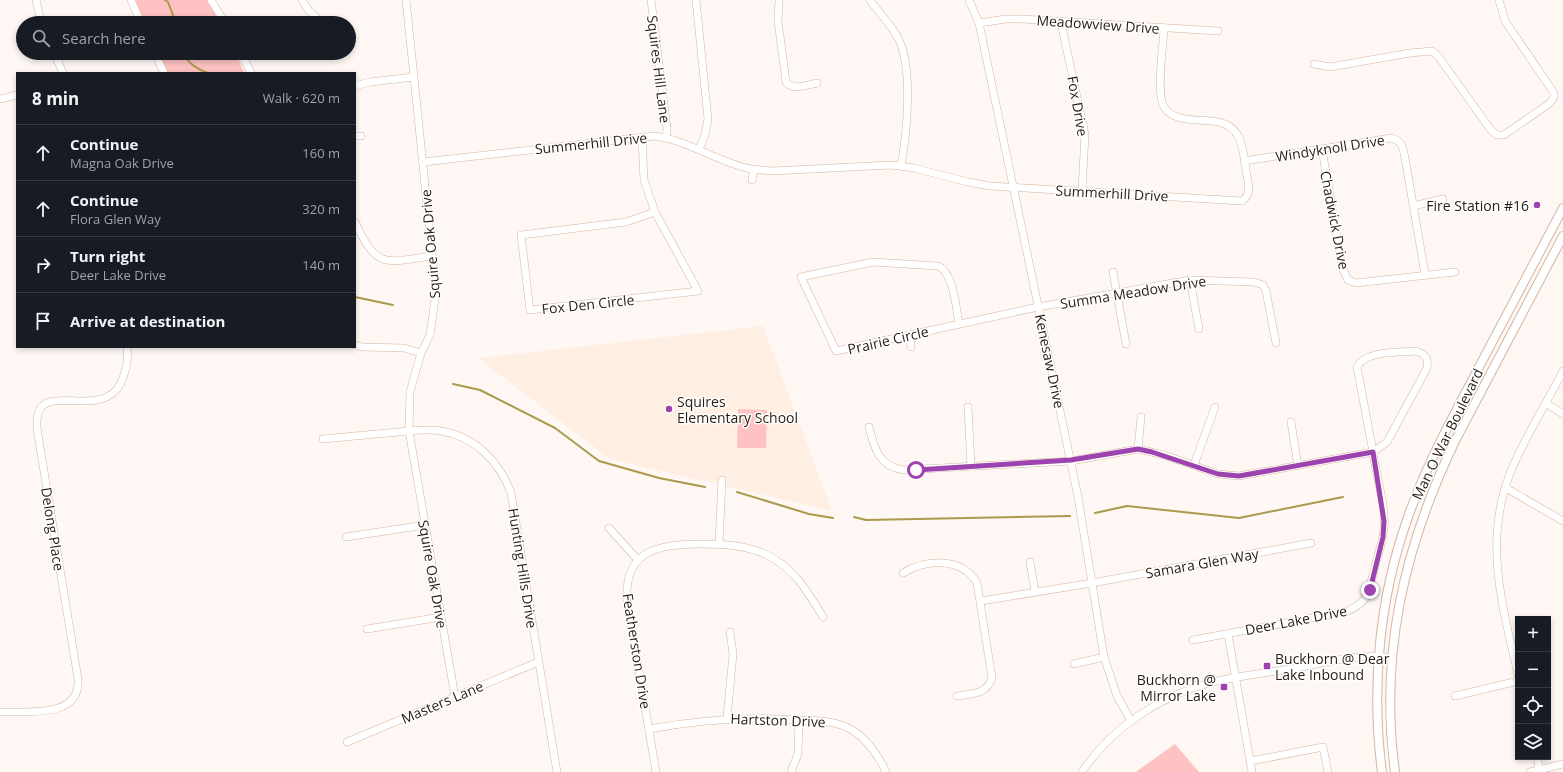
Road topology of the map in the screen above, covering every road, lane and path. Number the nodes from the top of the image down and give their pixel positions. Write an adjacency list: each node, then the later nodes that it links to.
1 (36, 0): 12 (street)
2 (130, 0): 13 (street)
3 (210, 0): 14 (street)
4 (302, 0): 15 (street)
5 (406, 0): 27 (street, Squire Oak Drive)
6 (650, 0): 33 (street, Squires Hill Lane)
7 (696, 0): 34 (street)
8 (779, 0): 28 (street)
9 (870, 0): 38 (street)
10 (969, 0): 17 (street, Kenesaw Drive)
11 (1499, 0): 23 (street)
12 (39, 16)
13 (138, 16)
14 (220, 16)
15 (315, 16)
16 (1061, 23): 17 (street, Meadowview Drive); 18 (street, Meadowview Drive); 42 (street, Fox Drive)
17 (978, 24): 41 (street, Kenesaw Drive)
18 (1164, 29): 19 (street, Meadowview Drive); 36 (street, Summerhill Drive)
19 (1218, 31)
20 (57, 60): 24 (street)
21 (158, 60): 25 (street)
22 (244, 60): 26 (street)
23 (1314, 64)
24 (63, 72)
25 (164, 72)
26 (250, 72)
27 (414, 77): 29 (street); 37 (street, Squire Oak Drive)
28 (817, 83)
29 (356, 86)
30 (16, 94): 31 (street)
31 (0, 99)
32 (642, 136): 33 (street, Summerhill Drive); 37 (street, Summerhill Drive); 46 (street, Fox Den Circle)
33 (666, 138): 34 (street, Summerhill Drive)
34 (699, 149): 39 (street, Summerhill Drive)
35 (1322, 149): 36 (street, Windyknoll Drive); 44 (street, Windyknoll Drive); 52 (street, Chadwick Drive)
36 (1244, 161): 42 (street, Summerhill Drive)
37 (423, 162): 49 (street, Squire Oak Drive)
38 (901, 166): 39 (street, Summerhill Drive); 41 (street, Summerhill Drive)
39 (754, 169): 40 (street)
40 (752, 180)
41 (1012, 187): 42 (street, Summerhill Drive); 55 (street, Kenesaw Drive)
42 (1082, 191)
43 (1443, 199): 44 (street)
44 (1413, 206): 52 (street, Windyknoll Drive)
45 (1563, 208): 101 (main road, Man O War Boulevard)
46 (655, 212): 46 (street, Fox Den Circle)
47 (356, 224): 49 (street)
48 (1563, 236): 103 (main road, Man O War Boulevard)
49 (431, 256): 64 (street, Squire Oak Drive)
50 (1113, 272): 54 (street)
51 (1454, 272): 52 (street, Chadwick Drive)
52 (1425, 274)
53 (1190, 280): 54 (street, Summa Meadow Drive); 57 (street); 59 (street, Summa Meadow Drive)
54 (1117, 293): 55 (street, Summa Meadow Drive); 60 (street)
55 (1038, 307): 56 (street, Prairie Circle); 77 (street, Kenesaw Drive)
56 (959, 324): 58 (street, Prairie Circle); 58 (street, Prairie Circle)
57 (1199, 329)
58 (910, 335): 62 (street)
59 (1276, 343)
60 (1126, 344)
61 (356, 345): 64 (street)
62 (911, 347)
63 (127, 348): 112 (street, Delong Place)
64 (421, 353): 73 (street, Squire Oak Drive)
65 (1563, 371): 66 (street)
66 (1547, 404): 69 (street); 82 (street)
67 (1215, 406): 78 (street)
68 (968, 407): 79 (street)
69 (1563, 414)
70 (1141, 417): 75 (street)
71 (1291, 422): 80 (street)
72 (869, 427): 79 (street)
73 (409, 431): 74 (street, Hunting Hills Drive); 84 (street, Squire Oak Drive); 105 (street, Hunting Hills Drive)
74 (323, 439)
75 (1138, 449): 77 (street); 78 (street)
76 (1373, 452): 76 (street, Deer Lake Drive); 80 (street); 99 (street, Deer Lake Drive)
77 (1071, 460): 79 (street); 92 (street, Kenesaw Drive)
78 (1194, 465): 80 (street)
79 (971, 466)
80 (1298, 466)
81 (722, 480): 88 (street)
82 (1506, 488): 83 (street); 104 (street)
83 (1563, 521)
84 (425, 525): 86 (street); 95 (street, Squire Oak Drive)
85 (609, 528): 89 (street)
86 (346, 537)
87 (1311, 543): 92 (street, Samara Glen Way)
88 (719, 544): 89 (street, Featherston Drive); 96 (street, Featherston Drive)
89 (638, 560): 116 (street, Featherston Drive)
90 (1030, 562): 93 (street)
91 (903, 573): 94 (street)
92 (1092, 583): 93 (street, Samara Glen Way); 102 (street, Kenesaw Drive)
93 (1035, 591): 94 (street, Samara Glen Way)
94 (981, 601): 109 (street)
95 (441, 617): 97 (street); 111 (street, Squire Oak Drive)
96 (823, 617)
97 (367, 629)
98 (730, 632): 113 (street)
99 (1228, 634): 100 (street, Deer Lake Drive); 107 (street)
100 (1193, 640)
101 (1379, 656): 103 (street); 107 (street); 129 (main road, Man O War Boulevard)
102 (1104, 657): 106 (street); 115 (street, Kenesaw Drive)
103 (1392, 658): 130 (main road, Man O War Boulevard)
104 (1515, 661)
105 (538, 662): 111 (street, Masters Lane); 122 (street, Hunting Hills Drive)
106 (1074, 664)
107 (1235, 677): 115 (street); 119 (street)
108 (1515, 682): 110 (street)
109 (957, 696)
110 (1455, 696)
111 (455, 697): 117 (street, Masters Lane)
112 (0, 712)
113 (727, 718): 114 (street, Hartston Drive); 116 (street, Hartston Drive)
114 (799, 720): 124 (street); 125 (street, Hartston Drive)
115 (1131, 721): 126 (street)
116 (649, 729): 123 (street, Featherston Drive)
117 (347, 742)
118 (1538, 760): 121 (street)
119 (1251, 761): 127 (street); 128 (street)
120 (1563, 764): 121 (street)
121 (1540, 771): 131 (street)
122 (557, 772)
123 (656, 772)
124 (791, 772)
125 (886, 772)
126 (1082, 772)
127 (1252, 772)
128 (1328, 772)
129 (1382, 772)
130 (1395, 772)
131 (1530, 772)

